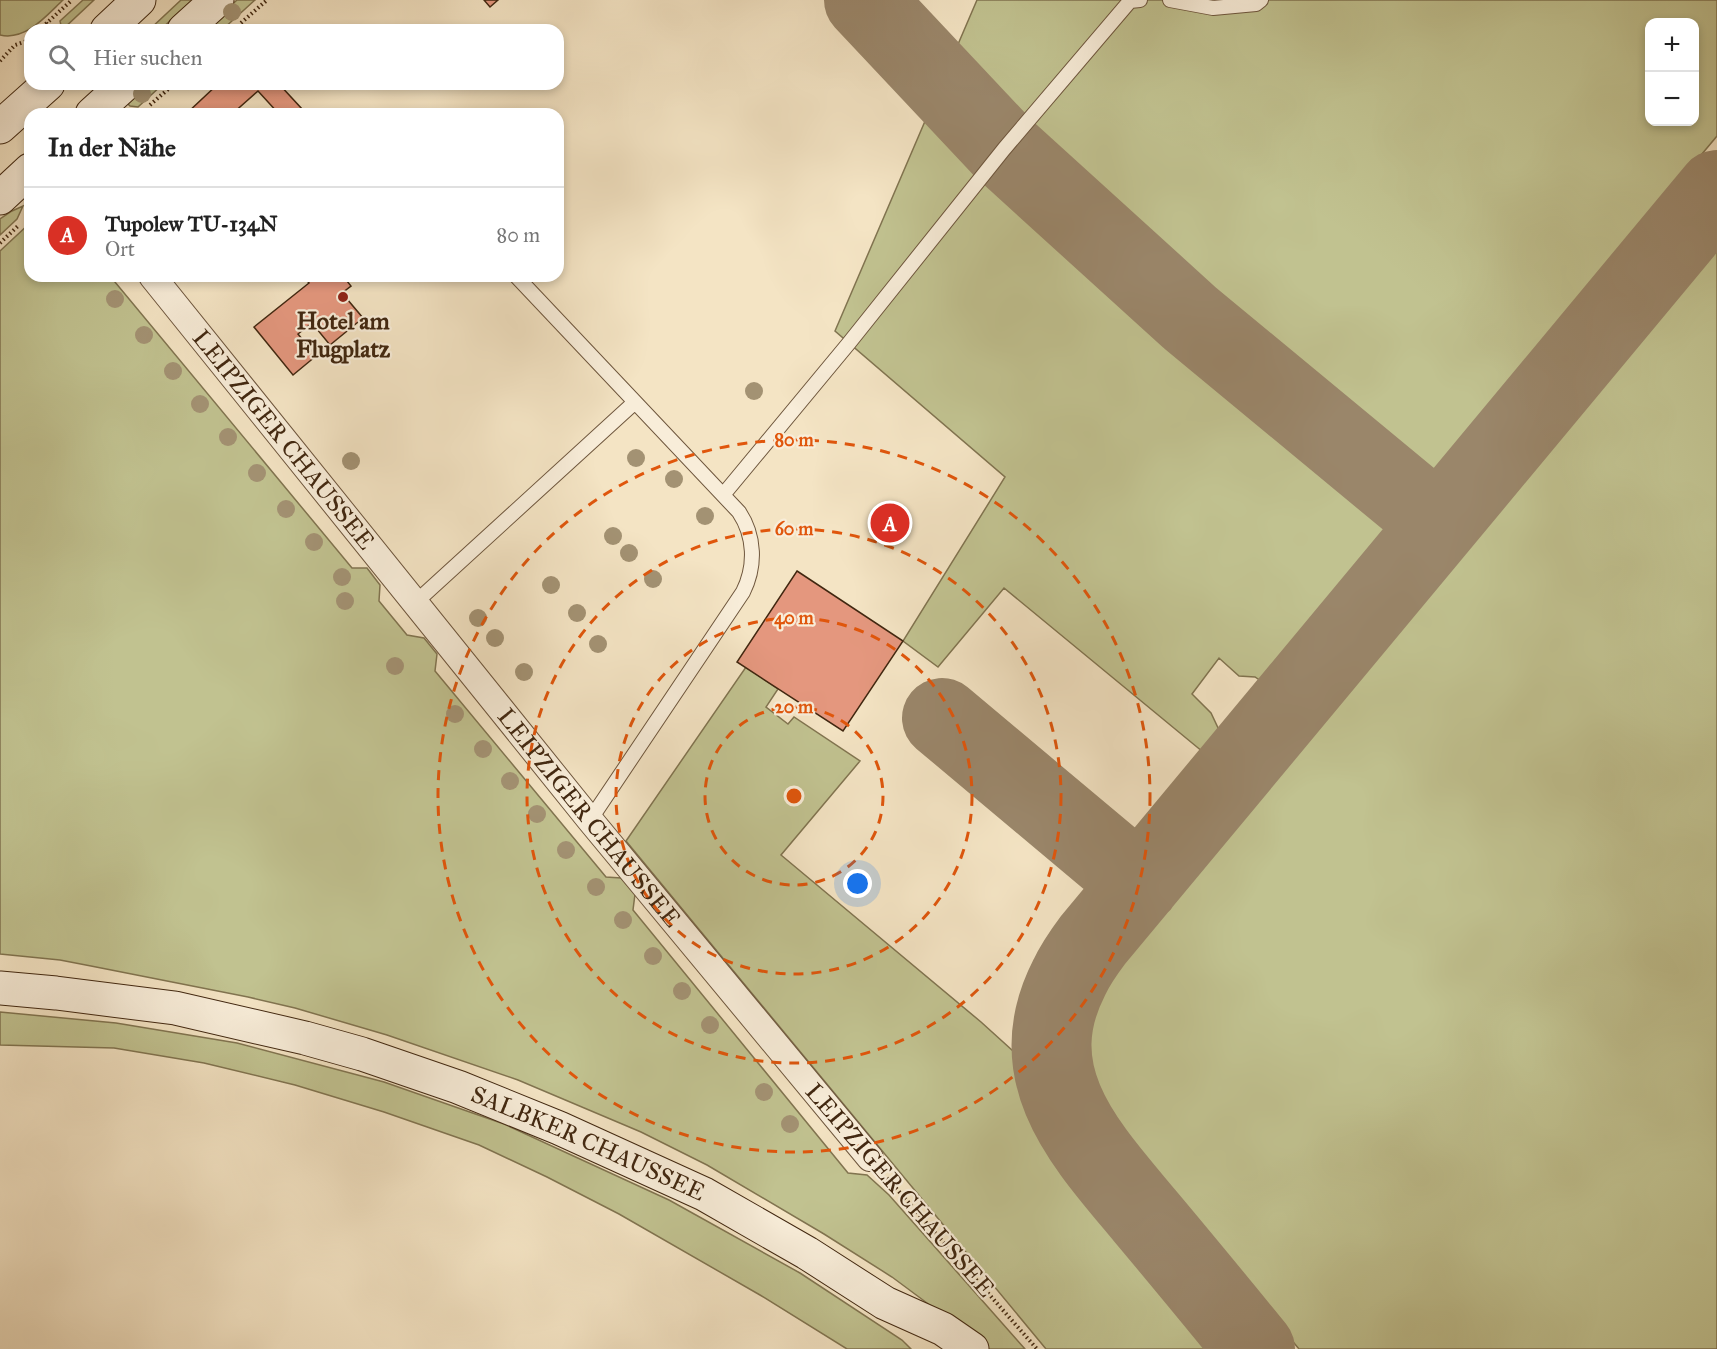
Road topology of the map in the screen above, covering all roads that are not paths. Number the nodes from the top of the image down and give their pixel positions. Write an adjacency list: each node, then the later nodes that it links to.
1 (140, 0): 6 (main road)
2 (217, 0): 7 (main road)
3 (1140, 0): 17 (lane)
4 (1170, 0): 5 (lane)
5 (1261, 0)
6 (114, 24)
7 (191, 24)
8 (41, 90): 11 (main road)
9 (119, 90): 10 (main road)
10 (99, 108)
11 (11, 118)
12 (24, 176): 13 (main road)
13 (0, 198)
14 (157, 282): 18 (street, LEIPZIGER CHAUSSEE)
15 (522, 282): 16 (lane)
16 (635, 402): 17 (lane); 18 (lane)
17 (723, 495): 19 (lane)
18 (416, 602): 19 (street, LEIPZIGER CHAUSSEE)
19 (590, 820): 21 (street, LEIPZIGER CHAUSSEE)
20 (0, 988): 22 (main road, SALBKER CHAUSSEE)
21 (870, 1158)
22 (885, 1304): 23 (main road, SALBKER CHAUSSEE); 24 (main road, SALBKER CHAUSSEE)
23 (928, 1349)
24 (972, 1349)

